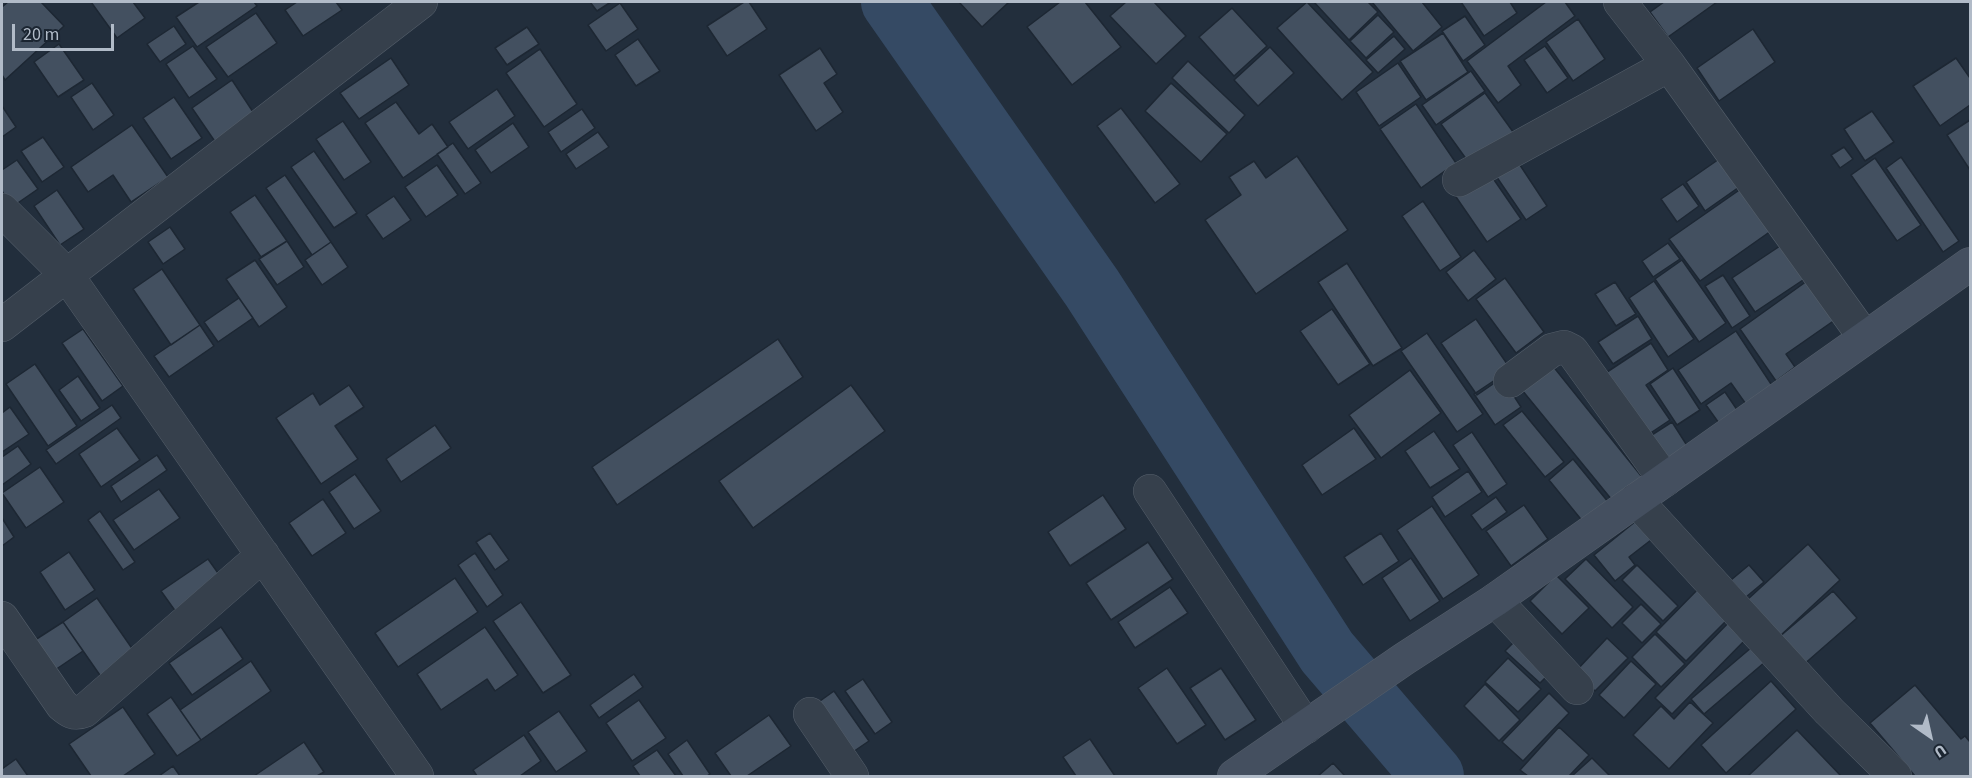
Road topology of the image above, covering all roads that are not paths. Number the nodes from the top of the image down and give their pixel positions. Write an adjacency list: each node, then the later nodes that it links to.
1 (421, 2): 7 (street)
2 (1620, 2): 3 (street)
3 (1669, 65): 4 (street); 9 (street)
4 (1459, 180)
5 (2, 210): 7 (street)
6 (1971, 264): 9 (street)
7 (66, 274): 8 (street); 14 (street)
8 (2, 325)
9 (1865, 338): 11 (street)
10 (1510, 381): 11 (street)
11 (1665, 480): 13 (street)
12 (1150, 492): 19 (street)
13 (1636, 500): 15 (street); 23 (street)
14 (263, 555): 16 (street); 20 (street)
15 (1495, 600): 17 (street); 19 (street)
16 (2, 618)
17 (1577, 688)
18 (810, 714): 21 (street)
19 (1313, 722): 22 (street)
20 (417, 777)
21 (852, 777)
22 (1234, 777)
23 (1895, 777)

